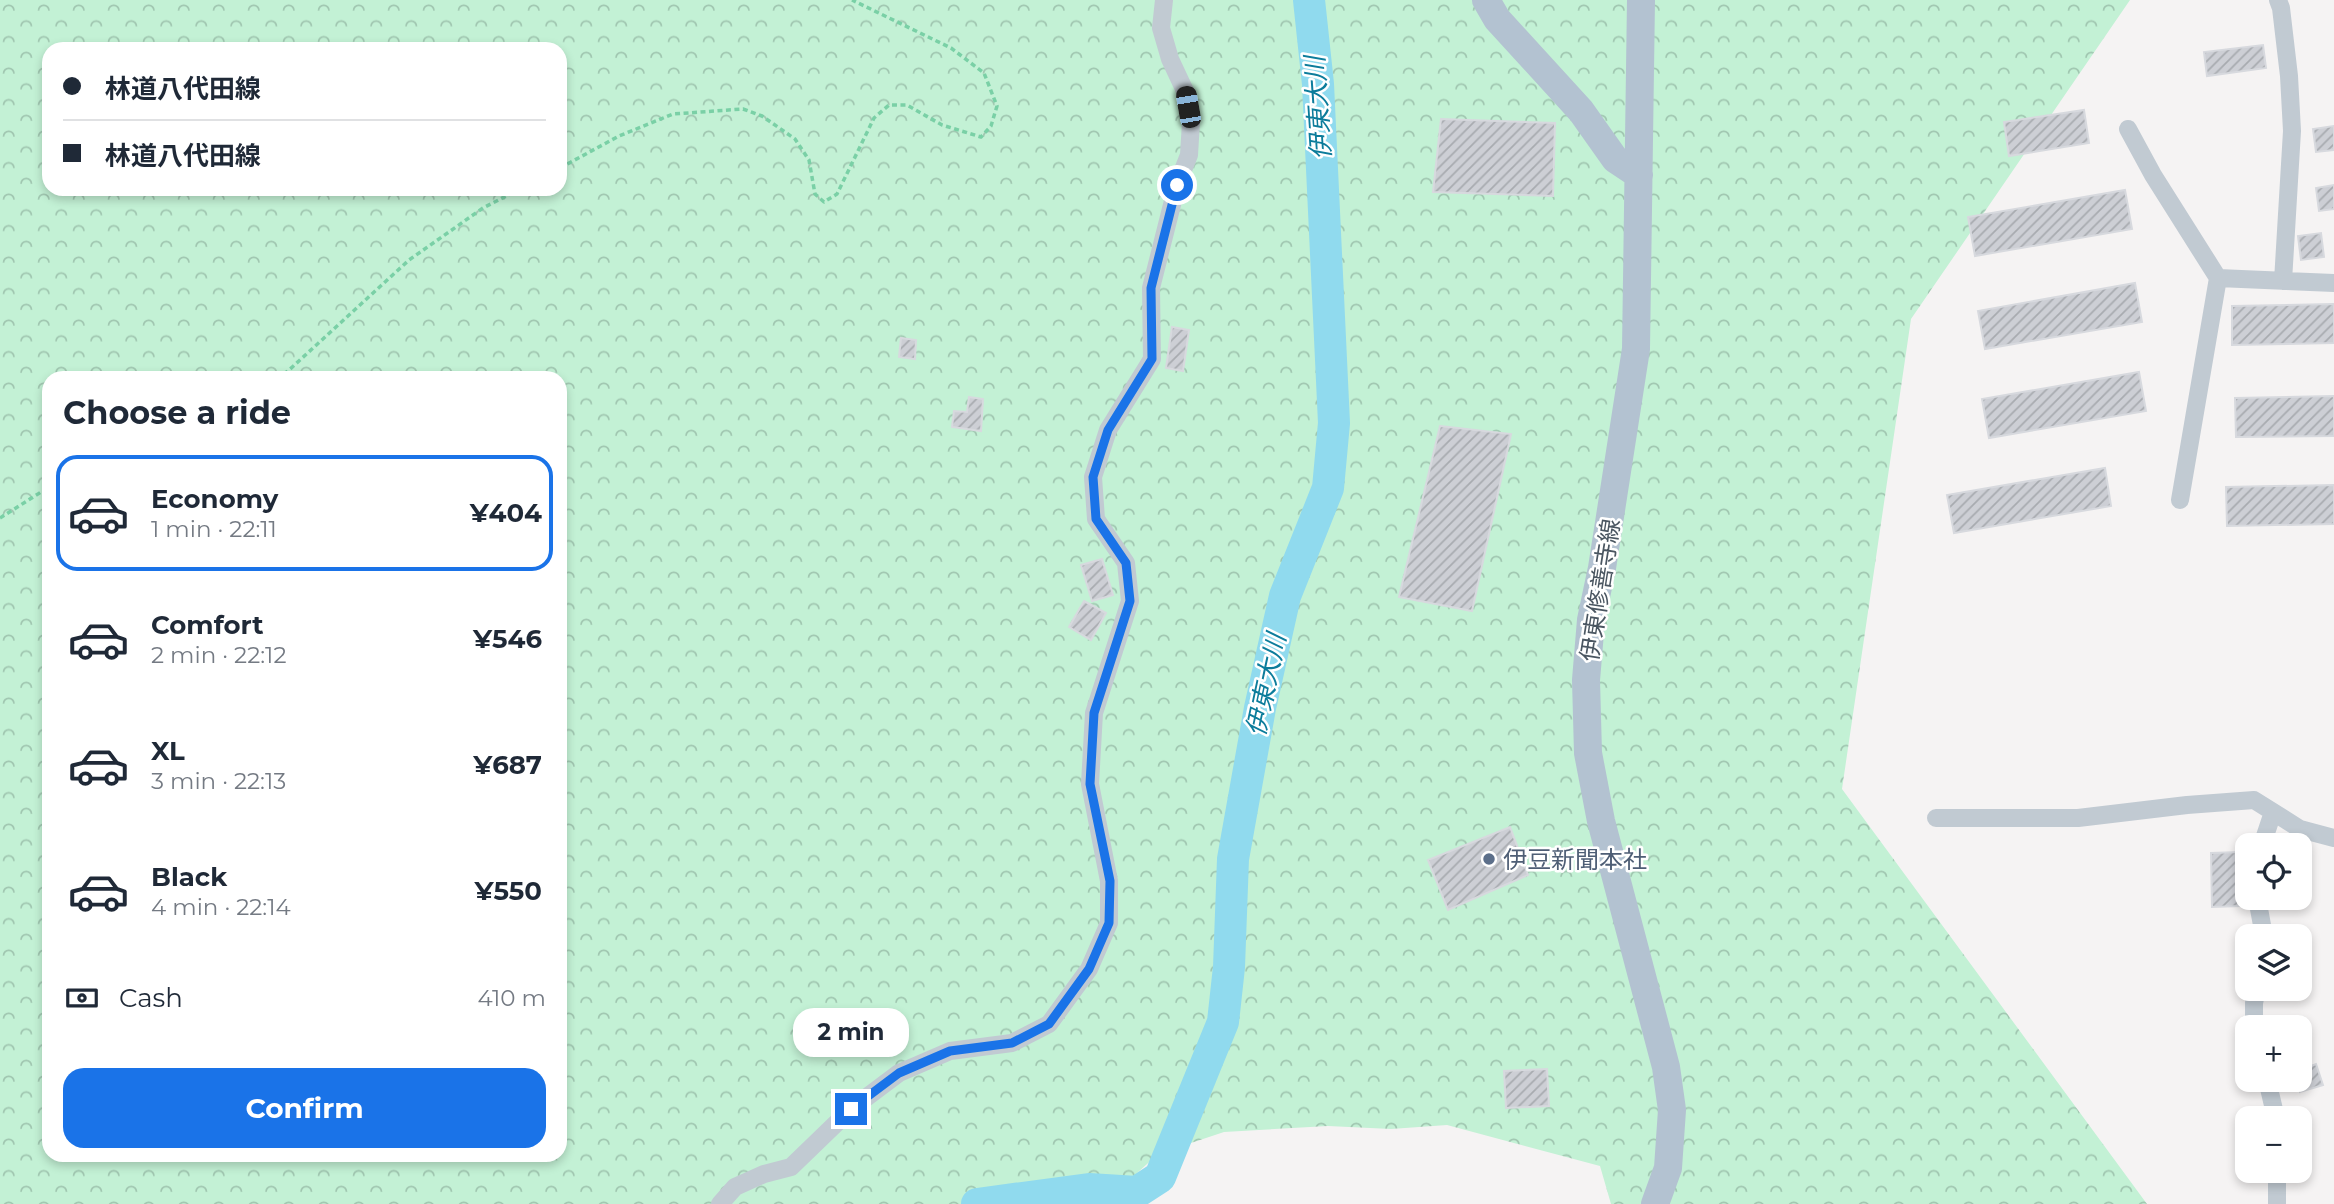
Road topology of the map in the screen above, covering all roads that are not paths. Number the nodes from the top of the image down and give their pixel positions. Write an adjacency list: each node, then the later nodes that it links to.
1 (1164, 0): 16 (street)
2 (1486, 0): 6 (main road)
3 (1641, 0): 6 (main road, 伊東修善寺線)
4 (2278, 0): 8 (street)
5 (2128, 129): 7 (street)
6 (1639, 174): 17 (main road, 伊東修善寺線)
7 (2218, 278): 8 (street); 10 (street)
8 (2283, 281): 9 (street)
9 (2334, 283)
10 (2180, 500)
11 (2273, 812): 12 (street); 13 (street); 14 (street)
12 (1936, 818)
13 (2266, 833)
14 (2334, 838)
15 (2277, 1183): 18 (street)
16 (720, 1204)
17 (1655, 1204)
18 (2277, 1204)

